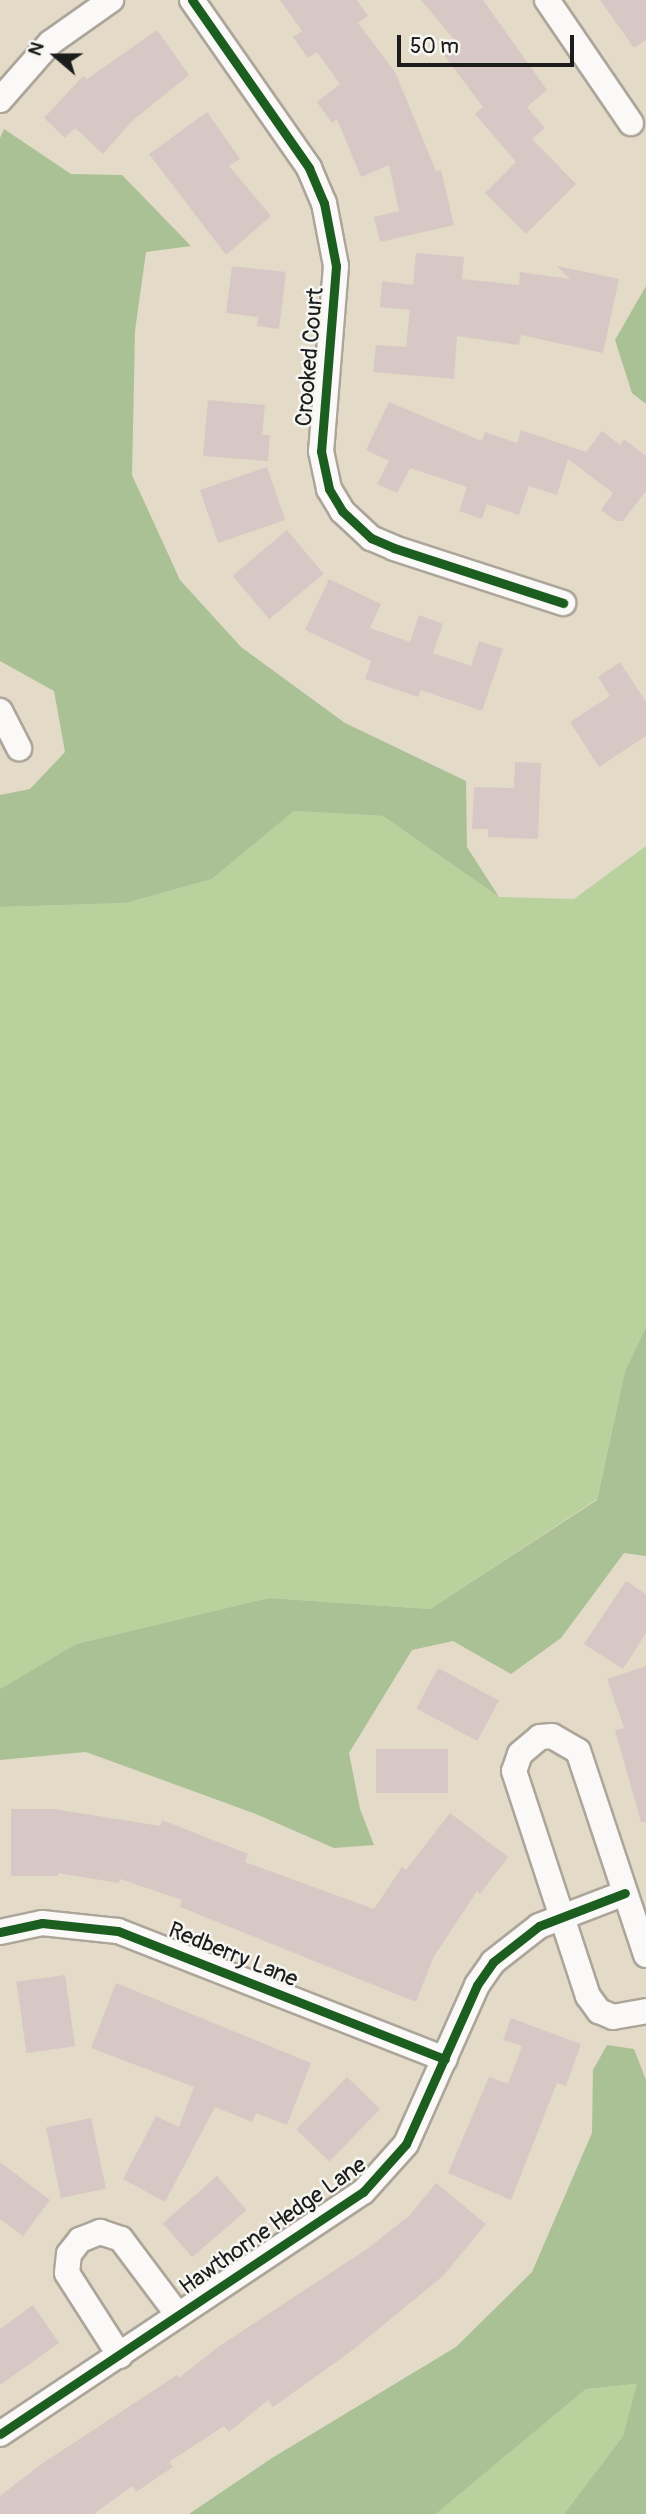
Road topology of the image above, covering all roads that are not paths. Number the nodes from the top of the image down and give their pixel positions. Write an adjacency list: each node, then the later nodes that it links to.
1 (111, 0): 4 (street)
2 (192, 0): 6 (street, Crooked Court)
3 (547, 0): 5 (street)
4 (0, 100)
5 (631, 122)
6 (562, 603)
7 (0, 711): 8 (street)
8 (19, 748)
9 (625, 1893): 10 (street, Hawthorne Hedge Lane); 10 (street); 12 (street)
10 (562, 1917): 13 (street); 14 (street, Hawthorne Hedge Lane)
11 (0, 1931): 14 (street, Redberry Lane)
12 (646, 1955)
13 (646, 2011)
14 (445, 2059): 15 (street, Hawthorne Hedge Lane)
15 (178, 2315): 16 (street, Hawthorne Hedge Lane); 16 (street)
16 (120, 2356): 17 (street, Hawthorne Hedge Lane)
17 (0, 2434)

